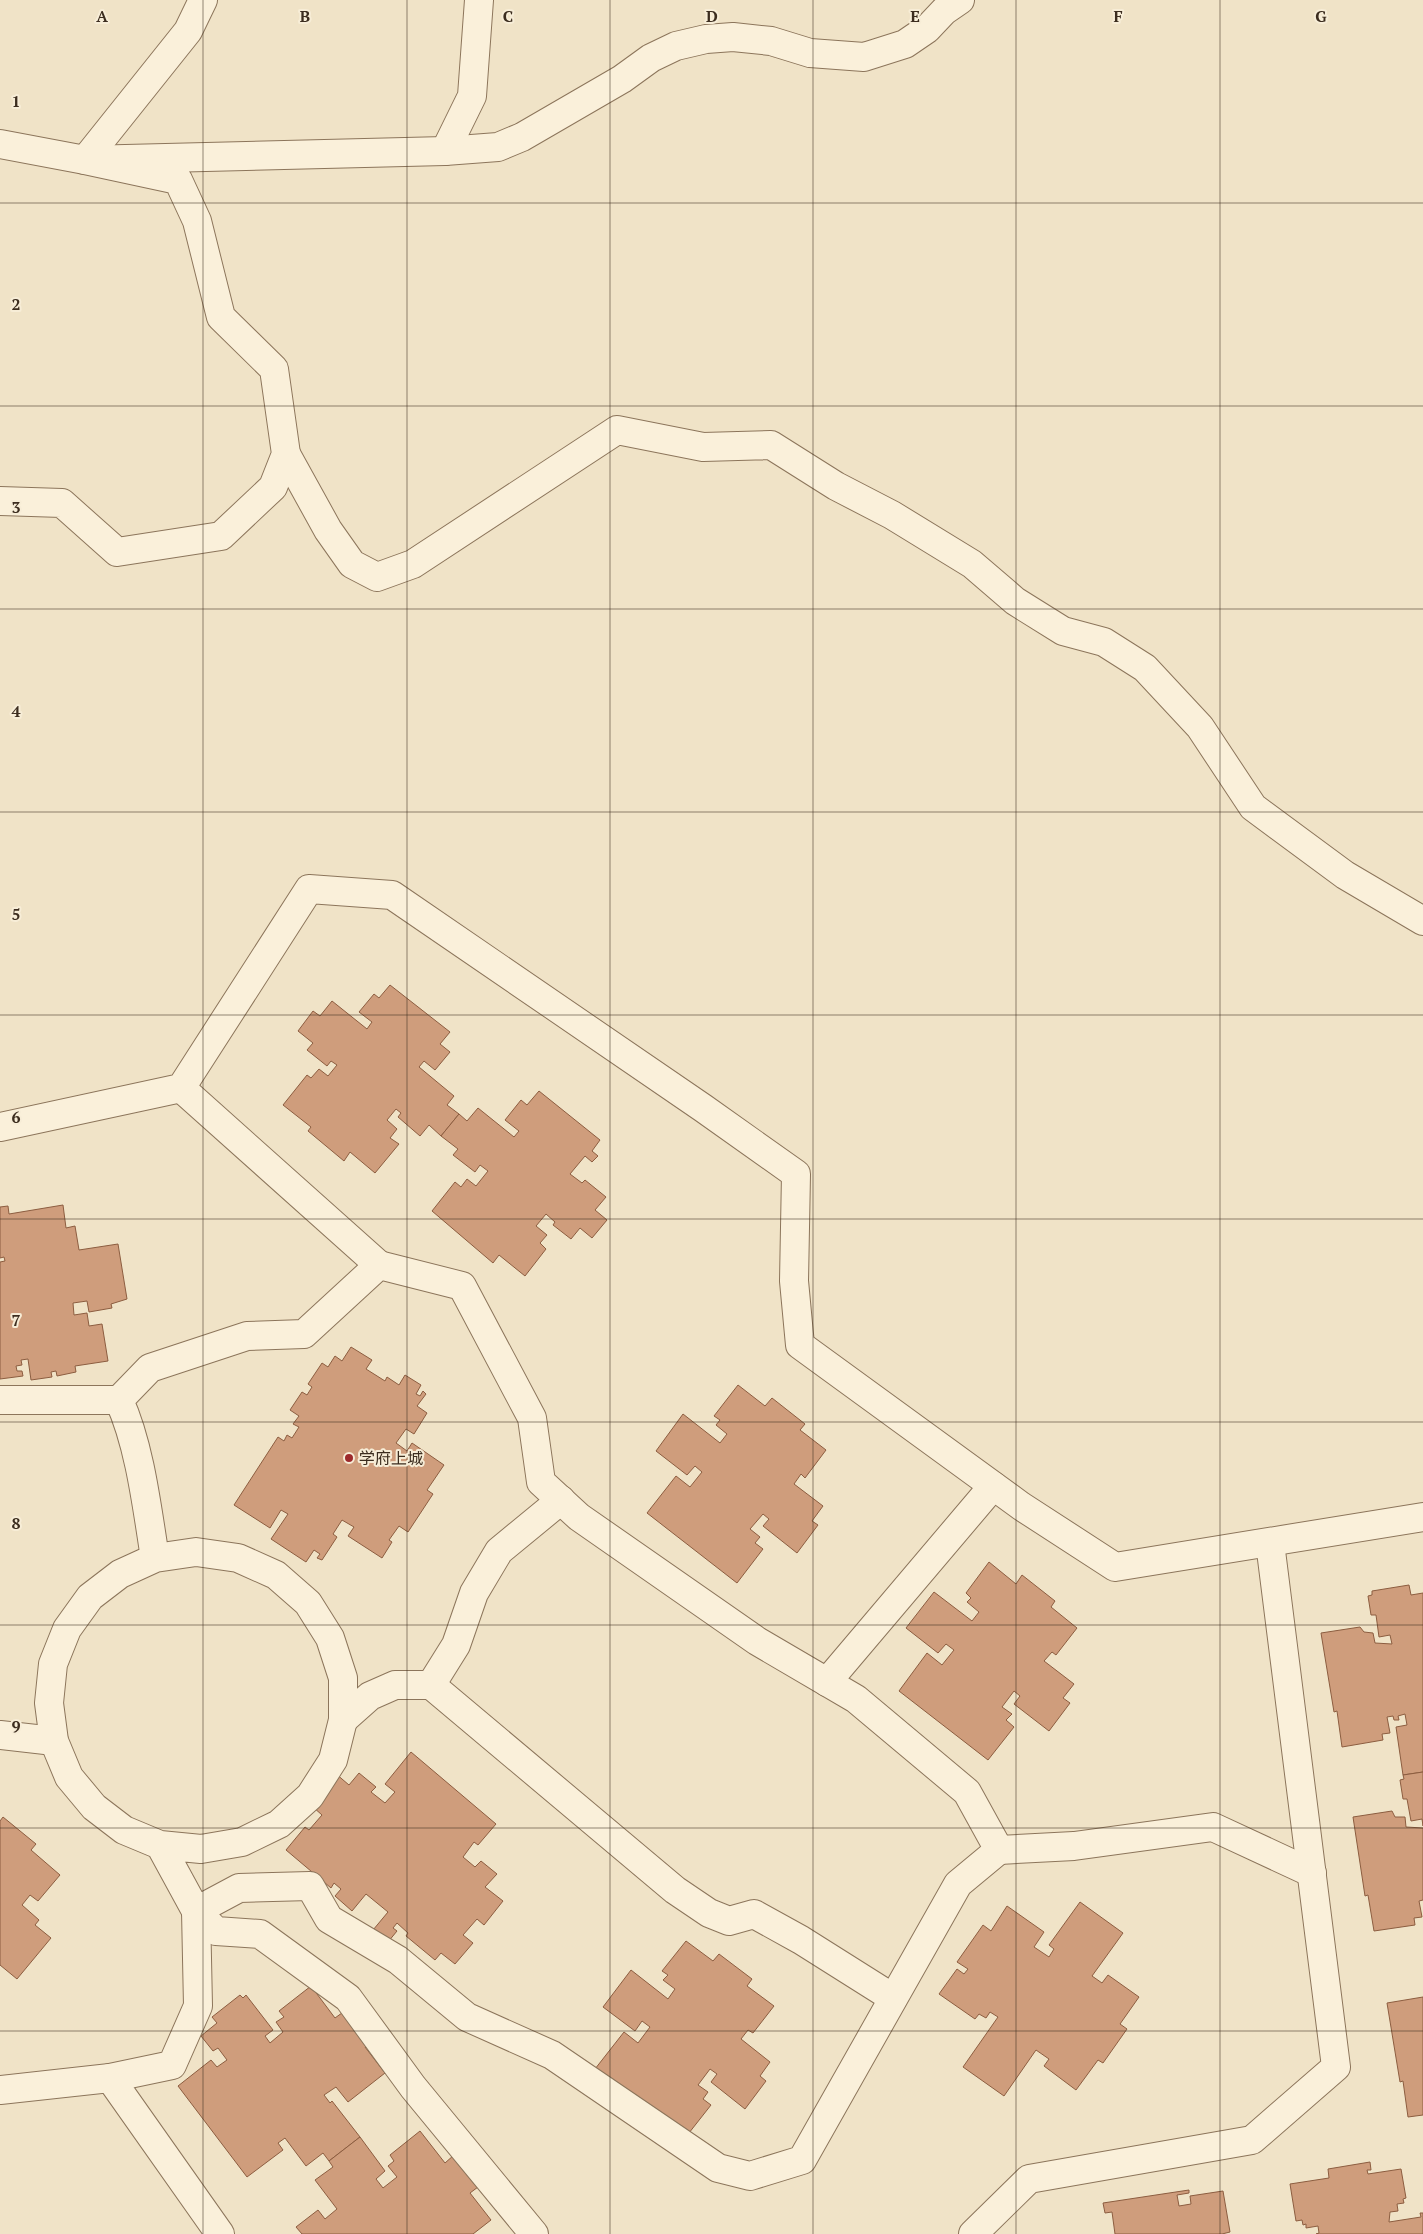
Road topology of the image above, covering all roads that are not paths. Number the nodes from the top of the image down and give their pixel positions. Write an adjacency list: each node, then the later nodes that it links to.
1 (203, 0): 6 (street)
2 (479, 0): 5 (street)
3 (960, 0): 5 (street)
4 (0, 144): 6 (street)
5 (445, 151): 6 (street)
6 (85, 160): 7 (street)
7 (286, 454): 8 (street); 9 (street)
8 (0, 501)
9 (1423, 921)
10 (181, 1088): 11 (street); 12 (street); 15 (street)
11 (0, 1127)
12 (378, 1265): 14 (street); 16 (street)
13 (0, 1400): 14 (street)
14 (119, 1400): 19 (street)
15 (994, 1486): 18 (street); 20 (street)
16 (561, 1500): 20 (street); 21 (street)
17 (1423, 1517): 18 (street)
18 (1270, 1543): 27 (street)
19 (156, 1558): 22 (street); 24 (street)
20 (827, 1682): 26 (street)
21 (431, 1685): 22 (street); 29 (street)
22 (343, 1720): 25 (street)
23 (0, 1735): 24 (street)
24 (54, 1741): 25 (street)
25 (160, 1845): 28 (street)
26 (999, 1850): 27 (street); 29 (street)
27 (1312, 1873): 34 (street)
28 (196, 1911): 29 (street); 30 (street); 33 (street)
29 (893, 1998)
30 (110, 2078): 31 (street); 32 (street)
31 (0, 2090)
32 (220, 2234)
33 (534, 2234)
34 (973, 2234)

